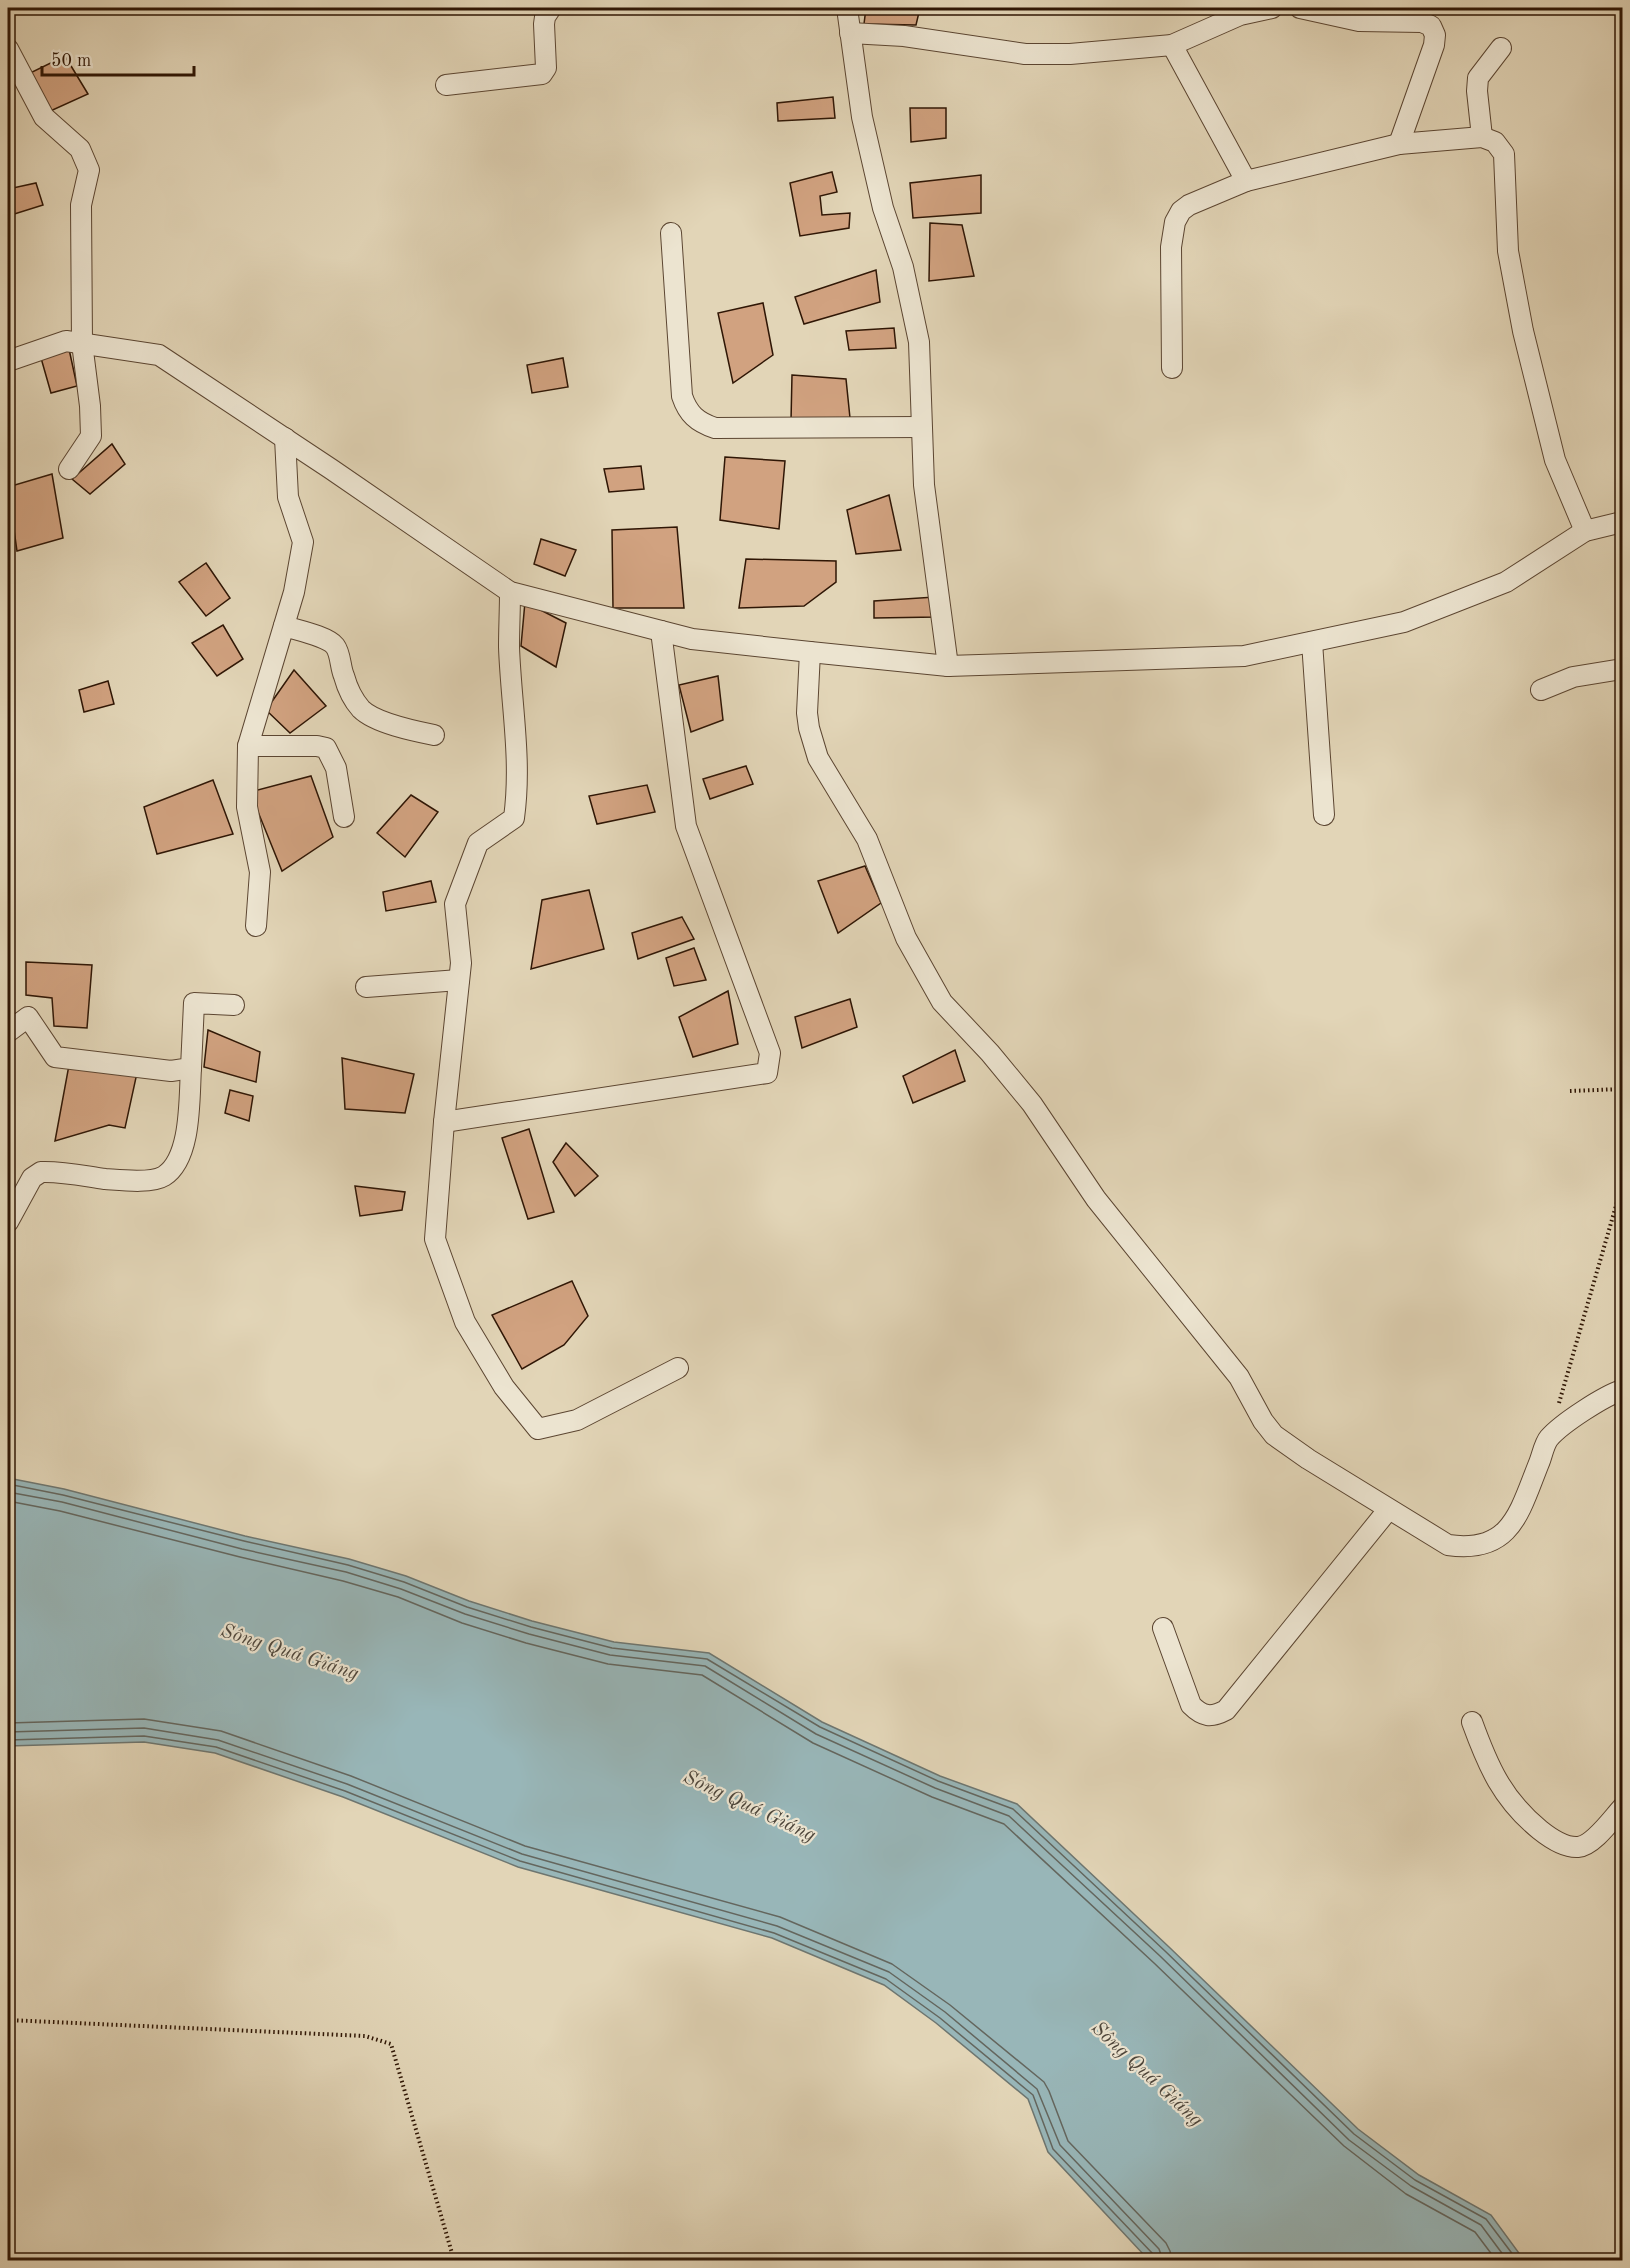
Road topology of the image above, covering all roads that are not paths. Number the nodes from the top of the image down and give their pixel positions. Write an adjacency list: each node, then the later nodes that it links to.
1 (551, 8): 9 (street)
2 (847, 8): 5 (street)
3 (1272, 8): 6 (street)
4 (1300, 8): 11 (street)
5 (849, 33): 6 (street); 17 (street)
6 (1172, 45): 12 (street)
7 (1501, 48): 10 (street)
8 (8, 49): 14 (street)
9 (446, 85)
10 (1482, 136): 11 (street); 21 (street)
11 (1399, 144): 12 (street)
12 (1246, 181): 16 (street)
13 (671, 233): 17 (street)
14 (82, 344): 15 (street); 18 (street); 19 (street)
15 (8, 361)
16 (1172, 368)
17 (921, 427): 27 (street)
18 (285, 438): 22 (street); 23 (street)
19 (69, 469)
20 (1622, 523): 21 (street)
21 (1585, 531): 25 (street)
22 (510, 592): 24 (street); 35 (street)
23 (284, 626): 30 (street); 31 (street)
24 (661, 631): 26 (street); 40 (street)
25 (1312, 642): 27 (street); 32 (street)
26 (810, 652): 27 (street); 44 (street)
27 (948, 666)
28 (1623, 669): 29 (street)
29 (1541, 690)
30 (434, 735)
31 (248, 746): 33 (street); 34 (street)
32 (1324, 815)
33 (344, 817)
34 (256, 926)
35 (459, 980): 36 (street); 40 (street)
36 (366, 987)
37 (234, 1005): 39 (street)
38 (8, 1032): 39 (street)
39 (191, 1068): 41 (street)
40 (444, 1122): 42 (street)
41 (8, 1222)
42 (678, 1368)
43 (1623, 1390): 44 (street)
44 (1388, 1509): 45 (street)
45 (1163, 1628)
46 (1472, 1722): 47 (street)
47 (1623, 1808)

